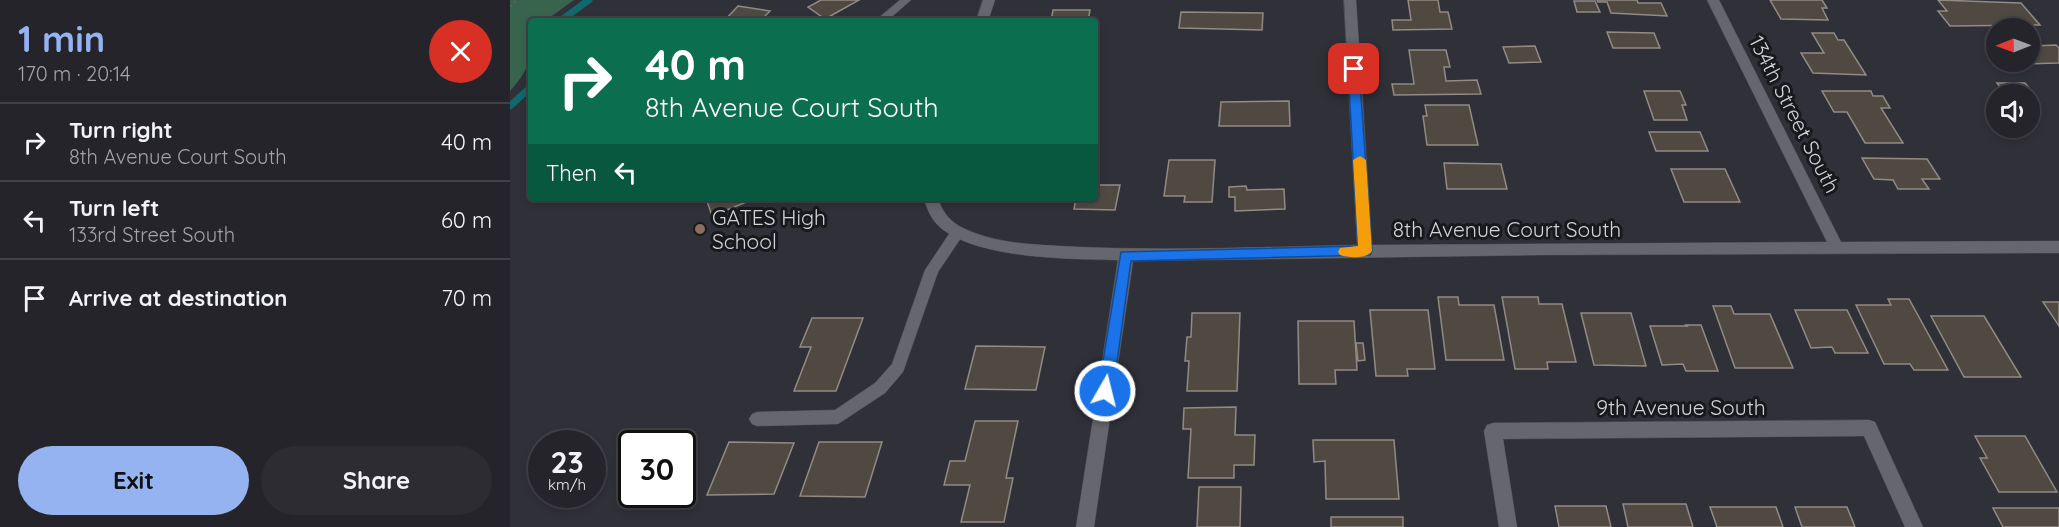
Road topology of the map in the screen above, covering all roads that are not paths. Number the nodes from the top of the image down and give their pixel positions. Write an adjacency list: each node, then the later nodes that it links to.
1 (906, 0): 5 (lane)
2 (989, 0): 6 (street)
3 (1350, 0): 11 (street)
4 (1713, 0): 10 (street, 134th Street South)
5 (884, 18)
6 (983, 18)
7 (932, 201): 8 (street)
8 (957, 232): 12 (street, 8th Avenue Court South); 13 (lane)
9 (2059, 247): 10 (street, 8th Avenue Court South)
10 (1838, 248): 11 (street, 8th Avenue Court South)
11 (1365, 251): 12 (street, 8th Avenue Court South)
12 (1125, 256): 14 (street)
13 (757, 419)
14 (1085, 527)
15 (1508, 527): 16 (street, 9th Avenue South)
16 (1914, 527)

